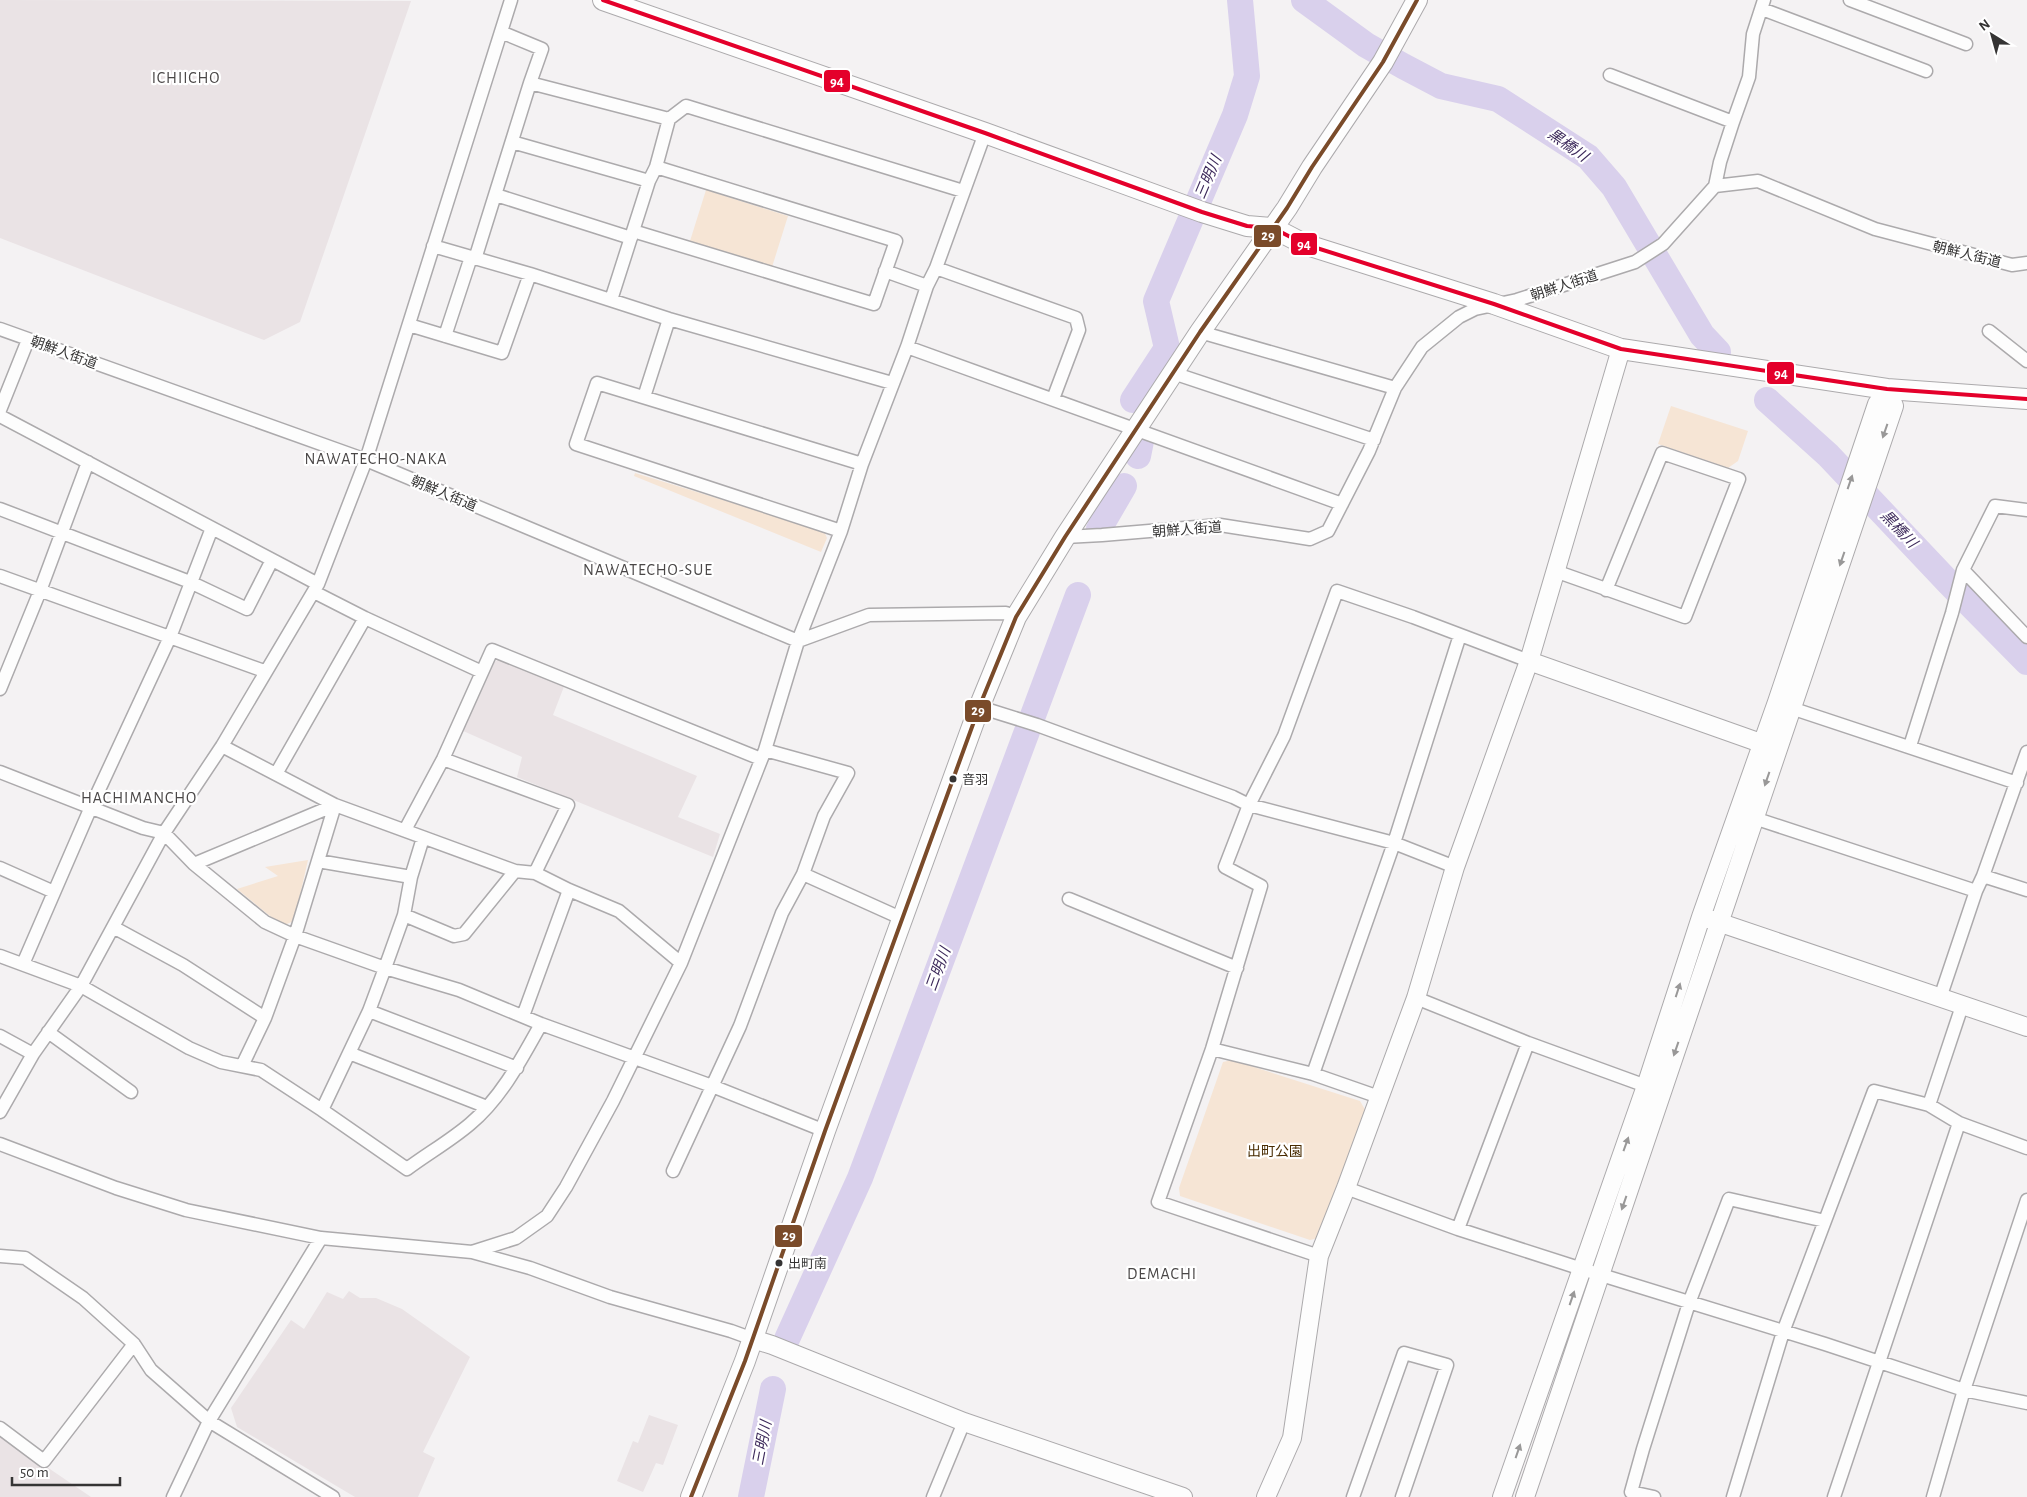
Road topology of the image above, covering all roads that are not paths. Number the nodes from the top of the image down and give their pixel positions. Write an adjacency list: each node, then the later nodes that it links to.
1 (511, 0): 6 (street)
2 (603, 0): 13 (main road)
3 (1417, 0): 20 (main road)
4 (1850, 0): 7 (street)
5 (1763, 4): 8 (street); 12 (street)
6 (501, 32): 10 (street); 22 (street)
7 (1966, 44)
8 (1926, 70)
9 (1610, 75): 12 (street)
10 (530, 84): 11 (street); 14 (street)
11 (669, 119): 15 (street); 18 (street)
12 (1733, 122): 17 (street)
13 (985, 133): 18 (street); 20 (main road)
14 (512, 142): 16 (street); 19 (street)
15 (656, 167): 16 (street); 26 (street)
16 (649, 181): 21 (street)
17 (1715, 186): 24 (street, 朝鮮人街道); 30 (street, 朝鮮人街道)
18 (963, 191): 25 (street)
19 (496, 195): 21 (street); 23 (street)
20 (1273, 228): 30 (main road); 35 (main road)
21 (632, 234): 26 (street); 29 (street)
22 (433, 246): 23 (street); 32 (street)
23 (473, 258): 27 (street); 36 (street)
24 (2027, 263)
25 (936, 268): 28 (street); 46 (street)
26 (885, 271): 28 (street)
27 (530, 274): 29 (street); 36 (street)
28 (927, 286): 38 (street)
29 (611, 300): 31 (street)
30 (1494, 304): 39 (main road); 43 (street, 朝鮮人街道)
31 (669, 319): 42 (street); 45 (street)
32 (409, 325): 36 (street); 52 (street)
33 (0, 328): 37 (street, 朝鮮人街道)
34 (1989, 331): 40 (street)
35 (1200, 332): 41 (main road); 43 (street)
36 (445, 336)
37 (28, 340): 48 (street); 52 (street, 朝鮮人街道)
38 (907, 347): 42 (street); 46 (street)
39 (1621, 349): 44 (main road); 65 (street)
40 (2027, 361)
41 (1173, 373): 50 (main road); 51 (street)
42 (892, 383): 54 (street)
43 (1395, 388): 51 (street, 朝鮮人街道)
44 (1887, 389): 47 (main road); 56 (street, one-way to 44); 56 (street, one-way to 56)
45 (644, 398): 54 (street); 60 (street)
46 (1053, 399): 50 (street)
47 (2027, 400)
48 (0, 410)
49 (0, 416): 53 (street)
50 (1136, 430): 55 (street); 62 (main road)
51 (1374, 440): 55 (street, 朝鮮人街道)
52 (366, 460): 68 (street); 76 (street, 朝鮮人街道)
53 (88, 462): 59 (street); 61 (street)
54 (862, 464): 60 (street)
55 (1342, 504): 62 (street, 朝鮮人街道)
56 (1850, 508): 83 (street, one-way to 83); 85 (street)
57 (0, 510): 61 (street)
58 (2027, 510): 64 (street)
59 (212, 528): 63 (street); 67 (street)
60 (841, 531): 76 (street)
61 (62, 533): 67 (street); 70 (street)
62 (1065, 537): 71 (main road)
63 (272, 560): 67 (street); 68 (street)
64 (1963, 570): 75 (street); 86 (street)
65 (1555, 571): 69 (street); 77 (street)
66 (0, 576): 70 (street)
67 (190, 582): 74 (street)
68 (316, 588): 72 (street); 78 (street)
69 (1606, 590): 69 (street)
70 (40, 591): 74 (street); 79 (street)
71 (1016, 617): 76 (street); 82 (main road)
72 (364, 618): 80 (street); 91 (street)
73 (1460, 635): 77 (street); 94 (street); 100 (street)
74 (170, 637): 78 (street); 95 (street)
75 (2027, 637)
76 (798, 641): 88 (street)
77 (1529, 661): 85 (street); 103 (street)
78 (264, 671): 84 (street)
79 (3, 672): 81 (street)
80 (482, 672): 88 (street); 89 (street)
81 (0, 689)
82 (980, 705): 94 (street); 117 (main road)
83 (1792, 708): 85 (street); 86 (street)
84 (222, 746): 91 (street); 98 (street)
85 (1770, 746): 96 (street, one-way to 96); 116 (street)
86 (1910, 746): 92 (street)
87 (2027, 752): 92 (street)
88 (763, 755): 107 (street); 122 (street)
89 (443, 759): 97 (street); 106 (street)
90 (0, 772): 95 (street)
91 (276, 774): 93 (street)
92 (2017, 783): 108 (street)
93 (335, 805): 97 (street); 101 (street); 102 (street)
94 (1249, 805): 100 (street); 125 (street)
95 (91, 807): 98 (street); 113 (street)
96 (1754, 818): 112 (street); 118 (street)
97 (405, 830): 99 (street)
98 (164, 833): 102 (street); 119 (street)
99 (423, 838): 105 (street); 109 (street)
100 (1394, 843): 103 (street); 144 (street)
101 (318, 861): 109 (street); 120 (street)
102 (194, 864): 120 (street)
103 (1455, 867): 127 (street)
104 (0, 868): 113 (street)
105 (515, 870): 106 (street); 115 (street)
106 (535, 874): 110 (street)
107 (803, 874): 117 (street); 145 (street)
108 (1983, 876): 111 (street); 112 (street)
109 (411, 877): 115 (street)
110 (569, 890): 122 (street); 131 (street)
111 (2027, 890)
112 (1976, 891): 128 (street)
113 (54, 892): 123 (street)
114 (1069, 898): 125 (street)
115 (404, 915): 124 (street)
116 (1701, 917): 118 (street); 146 (street, one-way to 116)
117 (903, 919): 154 (main road)
118 (1719, 923): 128 (street); 167 (street, one-way to 167)
119 (113, 927): 126 (street); 132 (street)
120 (295, 936): 124 (street); 132 (street)
121 (0, 956): 123 (street)
122 (681, 963): 141 (street)
123 (23, 964): 126 (street)
124 (385, 968): 130 (street); 131 (street)
125 (1237, 968): 138 (street)
126 (81, 986): 135 (street); 142 (street)
127 (1416, 998): 137 (street); 148 (street)
128 (1940, 998): 129 (street)
129 (1962, 1006): 134 (street); 149 (street)
130 (369, 1011): 139 (street); 143 (street)
131 (523, 1016): 133 (street)
132 (265, 1018): 142 (street)
133 (541, 1024): 141 (street); 143 (street)
134 (2027, 1027)
135 (48, 1032): 140 (street); 147 (street)
136 (0, 1036): 140 (street)
137 (1528, 1043): 146 (street); 161 (street)
138 (1212, 1049): 144 (street); 165 (street)
139 (349, 1053): 150 (street); 151 (street)
140 (33, 1054): 152 (street)
141 (634, 1058): 145 (street); 163 (street)
142 (242, 1066): 151 (street)
143 (517, 1068): 150 (street)
144 (1313, 1074): 148 (street)
145 (712, 1086): 154 (street); 157 (street)
146 (1646, 1086): 166 (street, one-way to 146)
147 (131, 1092)
148 (1378, 1097): 158 (street)
149 (1929, 1105): 153 (street); 160 (street)
150 (487, 1107): 151 (street)
151 (322, 1110)
152 (0, 1112)
153 (1959, 1123): 156 (street); 172 (street)
154 (824, 1131): 170 (main road)
155 (0, 1144): 162 (street)
156 (2027, 1148)
157 (673, 1172)
158 (1346, 1188): 161 (street); 165 (street)
159 (2027, 1200): 173 (street)
160 (1825, 1221): 168 (street); 169 (street)
161 (1458, 1229): 166 (street)
162 (321, 1238): 163 (street); 175 (street)
163 (472, 1252): 170 (street)
164 (0, 1256): 171 (street)
165 (1319, 1256): 183 (street)
166 (1582, 1269): 167 (street); 186 (street, one-way to 166)
167 (1600, 1275): 168 (street); 187 (street)
168 (1690, 1303): 169 (street); 188 (street)
169 (1783, 1332): 172 (street); 189 (street)
170 (753, 1339): 176 (street); 180 (main road)
171 (134, 1344): 175 (street); 177 (street)
172 (1878, 1362): 173 (street); 190 (street)
173 (1964, 1390): 174 (street); 191 (street)
174 (2027, 1403)
175 (209, 1421): 178 (street); 179 (street)
176 (964, 1422): 181 (street); 182 (street)
177 (0, 1428)
178 (173, 1497)
179 (333, 1497)
180 (691, 1497)
181 (933, 1497)
182 (1183, 1497)
183 (1266, 1497)
184 (1353, 1497): 185 (street)
185 (1402, 1497)
186 (1502, 1497)
187 (1524, 1497)
188 (1654, 1497)
189 (1733, 1497)
190 (1834, 1497)
191 (1933, 1497)

